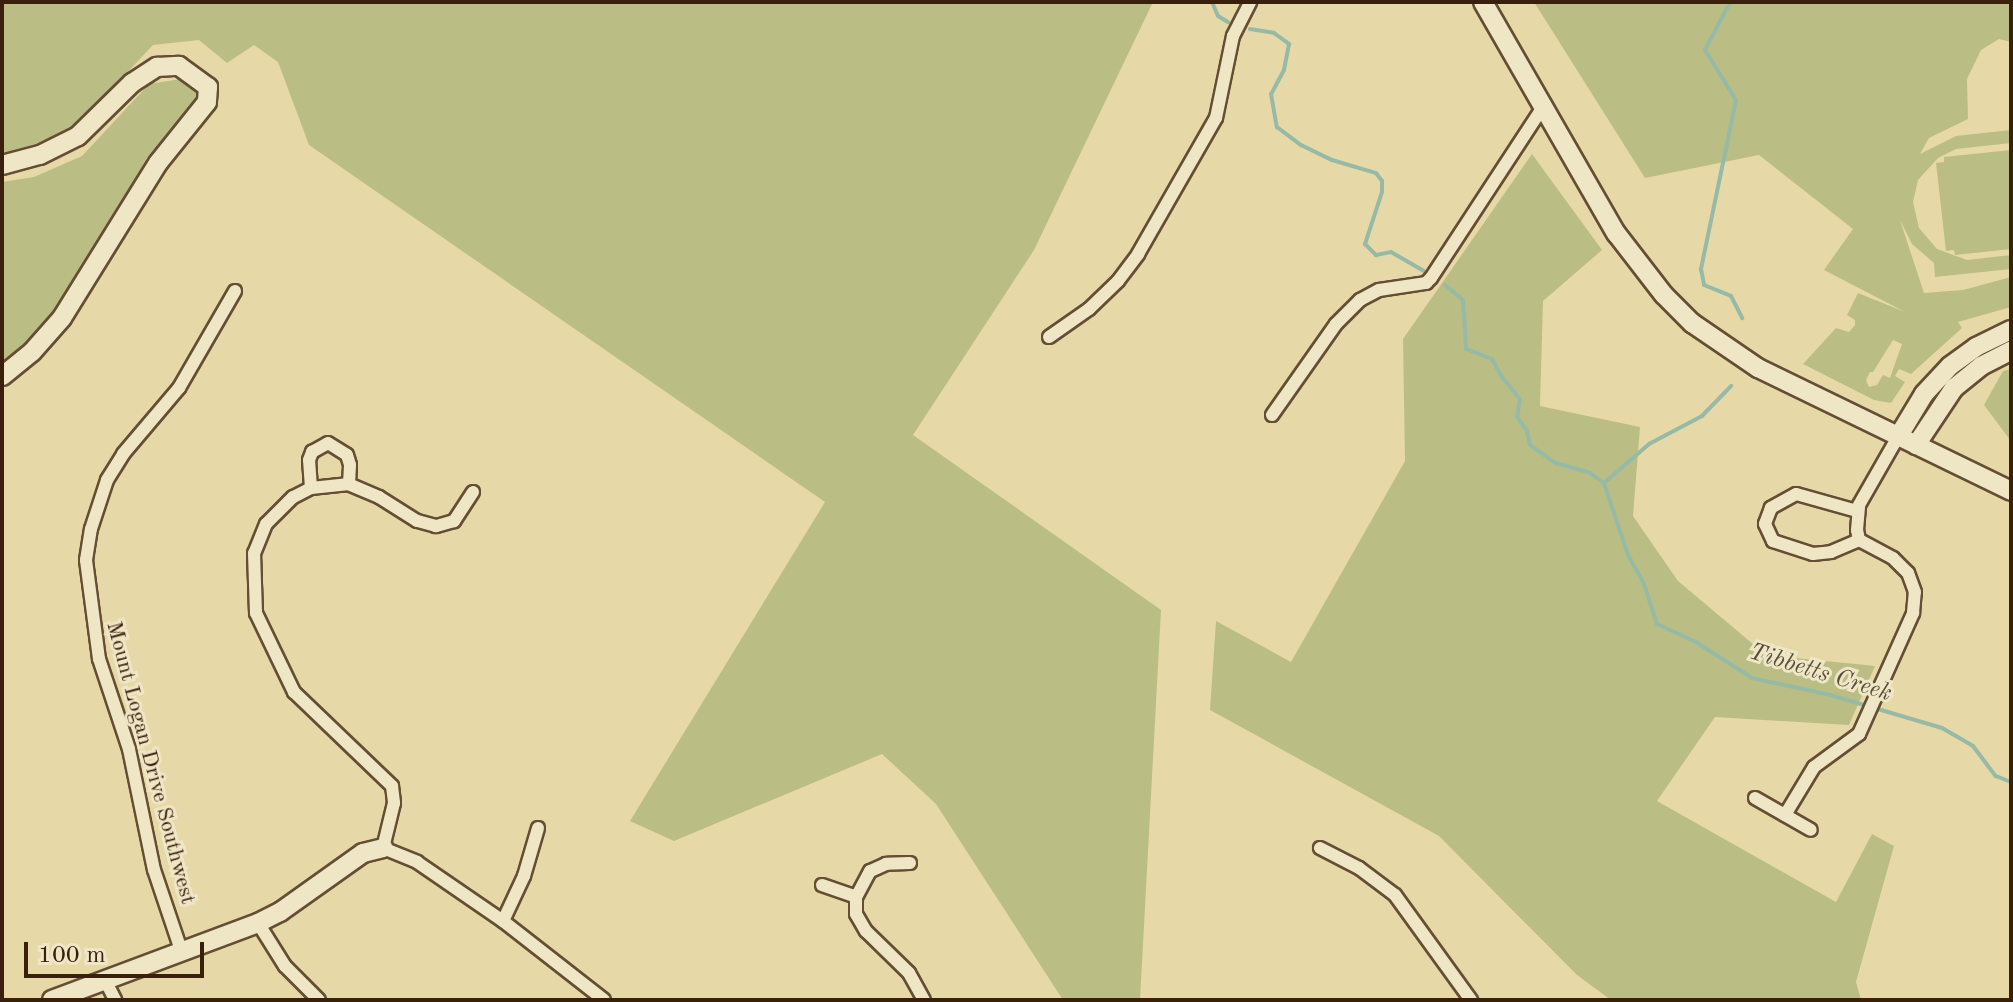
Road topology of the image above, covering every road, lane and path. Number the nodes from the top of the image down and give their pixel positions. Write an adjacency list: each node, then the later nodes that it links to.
1 (1250, 2): 7 (street)
2 (1483, 2): 3 (street)
3 (1545, 104): 10 (street); 11 (street)
4 (2, 165): 9 (street)
5 (235, 291): 30 (street, Mount Logan Drive Southwest)
6 (2011, 330): 11 (street)
7 (1049, 337)
8 (2011, 351): 12 (street)
9 (2, 376)
10 (1272, 415)
11 (1898, 437): 12 (street); 17 (street)
12 (1916, 445): 15 (street)
13 (349, 484): 14 (street); 14 (street); 16 (street)
14 (311, 488): 23 (street)
15 (2011, 491)
16 (473, 492)
17 (1857, 511): 18 (street); 18 (street)
18 (1859, 540): 20 (street)
19 (1755, 798): 20 (street)
20 (1785, 815): 22 (street)
21 (538, 828): 28 (street)
22 (1811, 830)
23 (383, 848): 28 (street); 29 (street)
24 (1320, 848): 37 (street)
25 (910, 863): 27 (street)
26 (822, 885): 27 (street)
27 (856, 897): 36 (street)
28 (503, 921): 35 (street)
29 (258, 923): 30 (street); 34 (street)
30 (181, 950): 31 (street)
31 (104, 978): 32 (street); 33 (street)
32 (52, 1000)
33 (115, 1000)
34 (319, 1000)
35 (604, 1000)
36 (924, 1000)
37 (1471, 1000)

